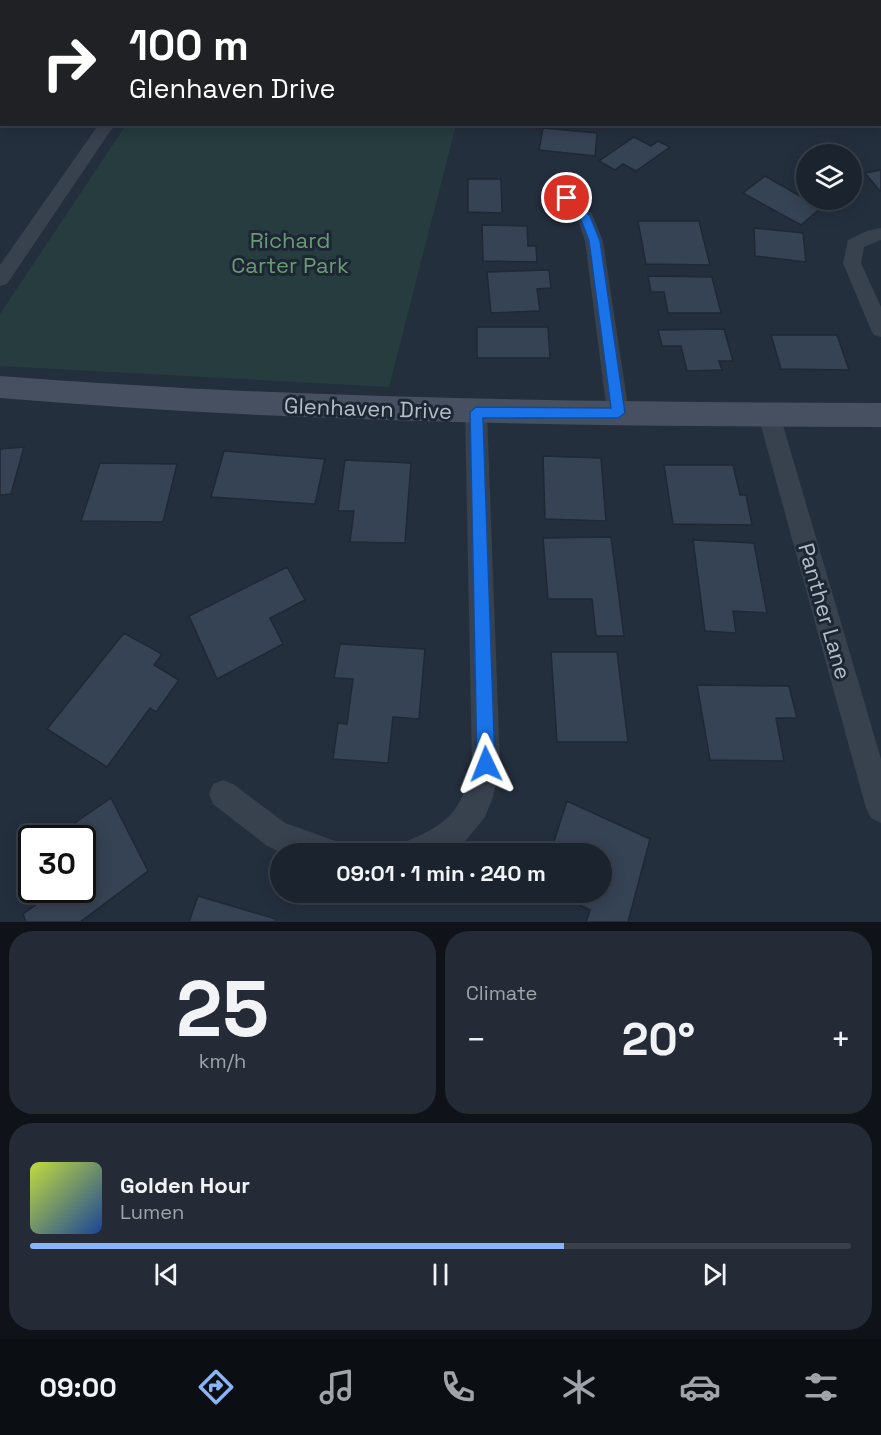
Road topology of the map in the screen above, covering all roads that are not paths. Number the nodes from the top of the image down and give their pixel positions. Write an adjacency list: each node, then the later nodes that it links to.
1 (106, 126): 4 (street)
2 (567, 198): 8 (street)
3 (881, 234): 5 (street)
4 (0, 279)
5 (881, 330)
6 (0, 387): 7 (street, Glenhaven Drive)
7 (476, 412): 8 (street, Glenhaven Drive); 14 (street)
8 (618, 413): 9 (street, Glenhaven Drive)
9 (769, 415): 10 (street, Glenhaven Drive); 12 (street, Panther Lane)
10 (881, 415)
11 (223, 794): 13 (street)
12 (881, 807)
13 (299, 843)
14 (440, 843)

